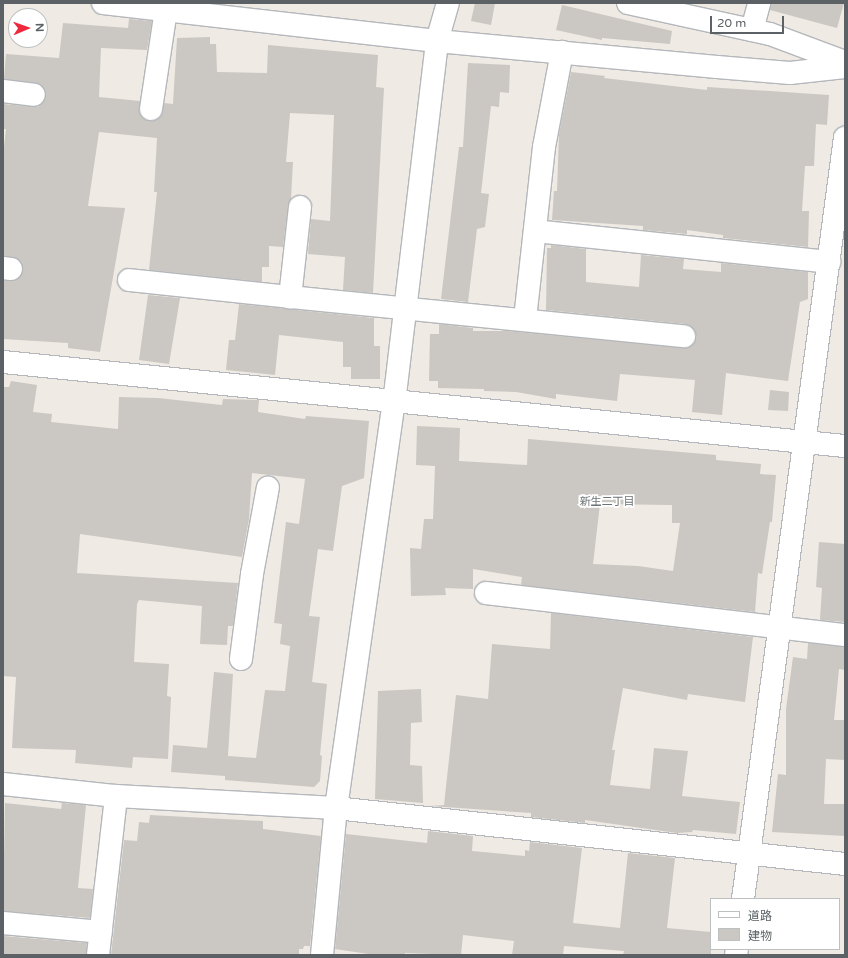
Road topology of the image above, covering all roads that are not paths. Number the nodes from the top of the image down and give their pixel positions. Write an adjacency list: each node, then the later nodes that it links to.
1 (104, 3): 5 (street)
2 (448, 3): 7 (street)
3 (628, 3): 6 (street)
4 (759, 3): 6 (street)
5 (166, 10): 7 (street); 13 (street)
6 (752, 30): 9 (street)
7 (437, 41): 8 (street); 20 (street)
8 (562, 52): 10 (street); 16 (street)
9 (845, 62)
10 (845, 67)
11 (3, 91): 12 (street)
12 (34, 95)
13 (152, 109)
14 (845, 138): 17 (street)
15 (300, 207): 19 (street)
16 (535, 231): 17 (street); 21 (street)
17 (829, 262): 25 (street)
18 (129, 280): 19 (street)
19 (290, 297): 20 (street)
20 (405, 309): 21 (street); 24 (street)
21 (524, 319): 22 (street)
22 (684, 336)
23 (3, 362): 24 (street)
24 (394, 403): 25 (street); 34 (street)
25 (806, 442): 26 (street); 29 (street)
26 (845, 446)
27 (268, 487): 31 (street)
28 (486, 593): 29 (street)
29 (778, 628): 30 (street); 35 (street)
30 (845, 635)
31 (241, 659)
32 (3, 784): 33 (street)
33 (116, 796): 34 (street); 39 (street)
34 (336, 808): 35 (street); 41 (street)
35 (749, 854): 36 (street); 37 (street)
36 (845, 864)
37 (743, 898)
38 (3, 923): 39 (street)
39 (101, 932): 40 (street)
40 (98, 955)
41 (322, 955)

